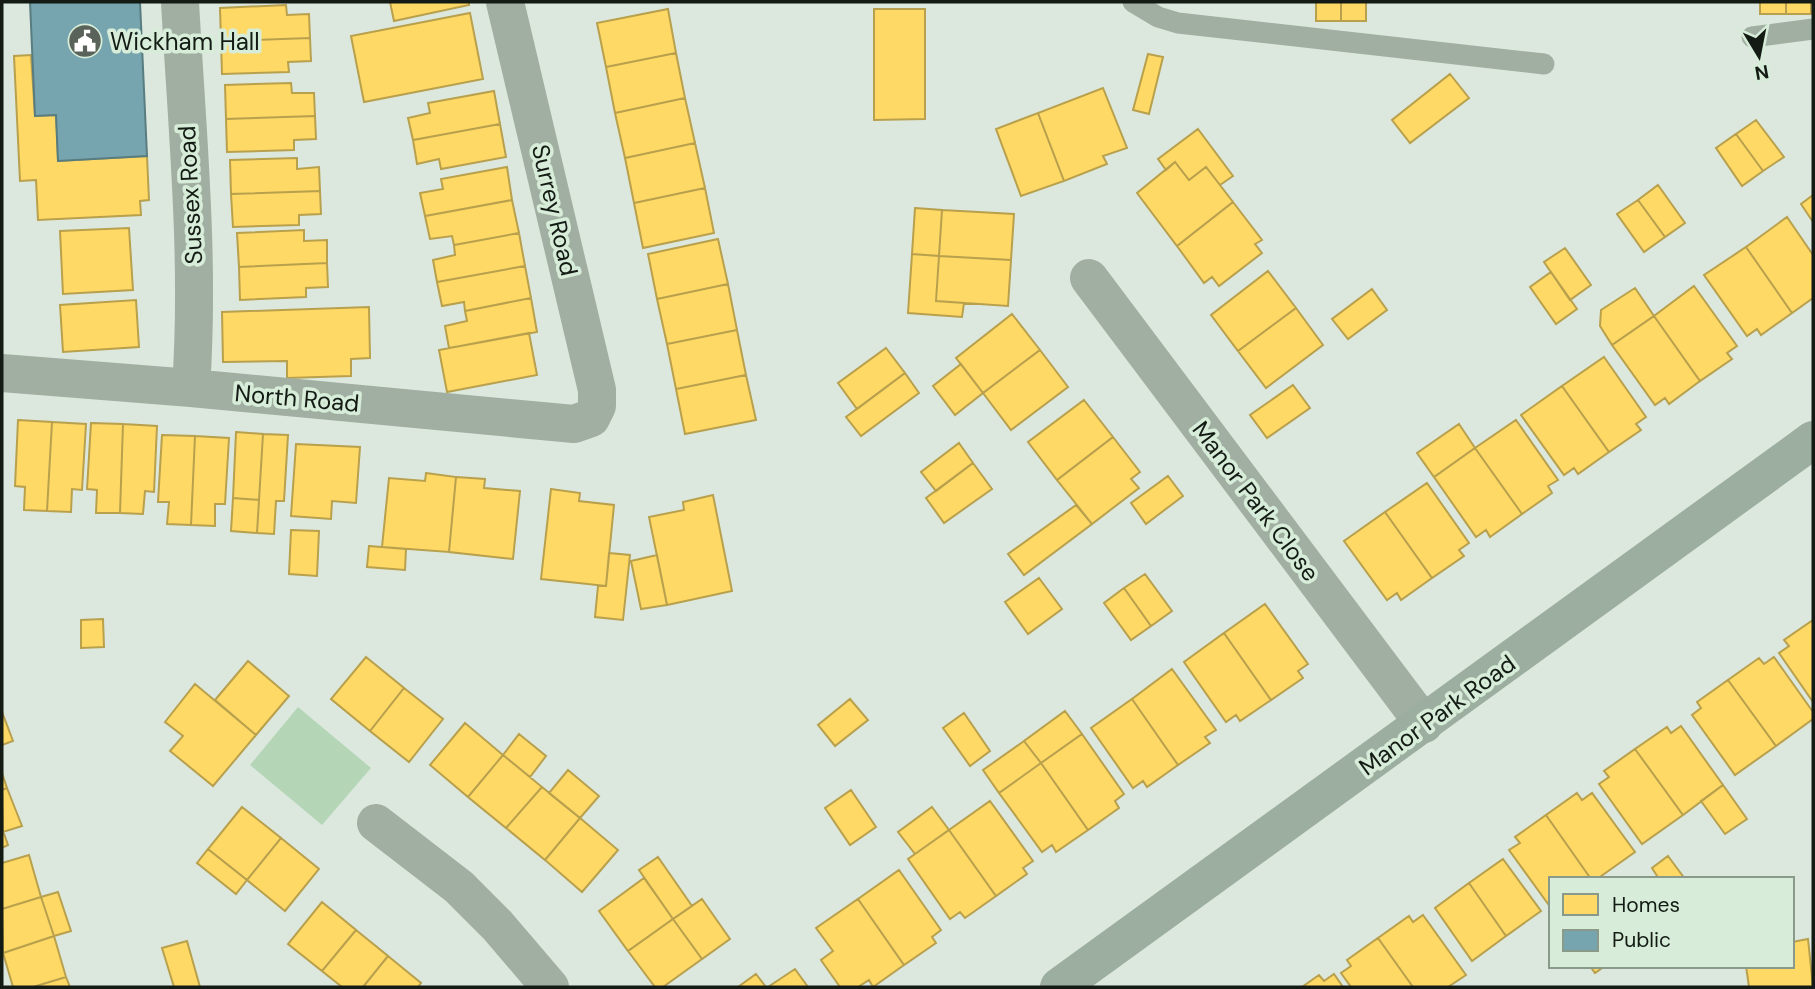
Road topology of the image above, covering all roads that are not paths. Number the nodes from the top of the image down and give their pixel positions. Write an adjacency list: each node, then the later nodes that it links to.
1 (180, 2): 9 (street, Sussex Road)
2 (505, 2): 10 (street, Surrey Road)
3 (1133, 2): 6 (lane)
4 (1813, 29): 5 (lane)
5 (1752, 37)
6 (1544, 64)
7 (1089, 278): 12 (street, Manor Park Close)
8 (2, 373): 9 (street, North Road)
9 (191, 388): 10 (street, North Road)
10 (591, 418)
11 (1813, 440): 12 (street, Manor Park Road)
12 (1424, 724): 15 (street, Manor Park Road)
13 (376, 823): 14 (street)
14 (550, 987)
15 (1059, 987)

